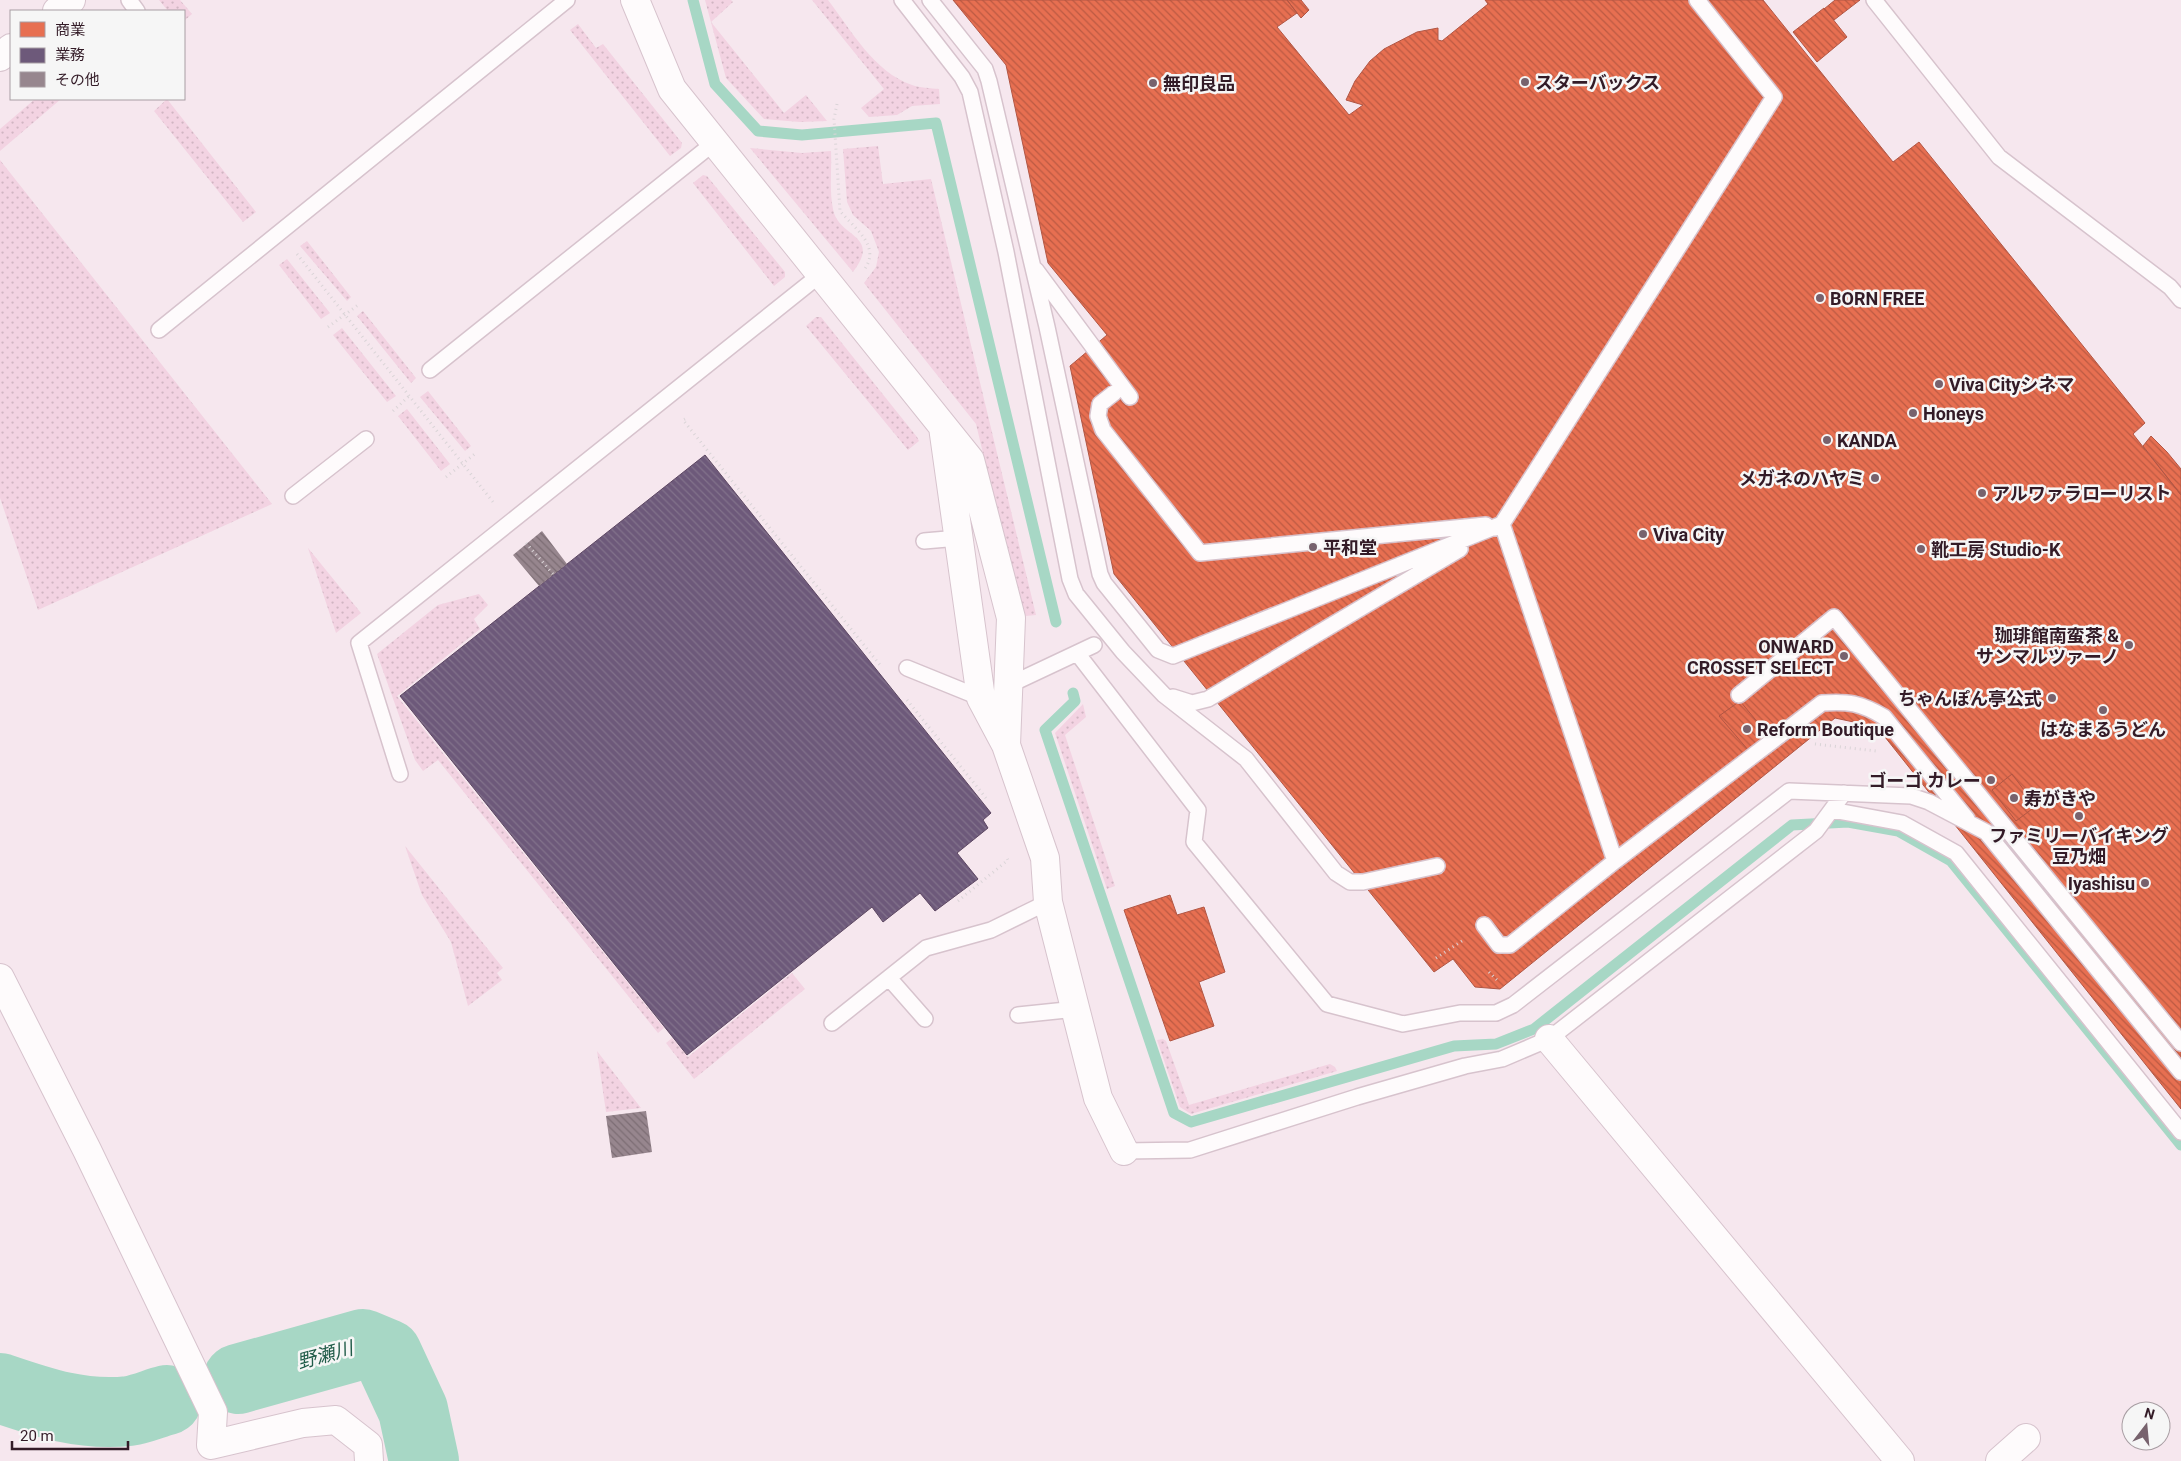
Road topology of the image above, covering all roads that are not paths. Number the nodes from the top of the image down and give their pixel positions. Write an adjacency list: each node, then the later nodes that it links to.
1 (71, 0): 9 (street)
2 (128, 0): 10 (lane)
3 (567, 0): 17 (lane)
4 (635, 0): 13 (street)
5 (902, 0): 31 (lane)
6 (930, 0): 14 (lane)
7 (1697, 0): 24 (lane)
8 (1874, 0): 16 (lane)
9 (58, 10)
10 (136, 10)
11 (10, 49): 12 (street)
12 (0, 57)
13 (715, 142): 15 (street); 18 (lane)
14 (1032, 265): 20 (lane); 24 (lane)
15 (821, 274): 21 (street); 35 (lane)
16 (2181, 300)
17 (159, 330)
18 (430, 370)
19 (1114, 393): 24 (lane)
20 (1130, 397)
21 (943, 426): 25 (street); 30 (street)
22 (366, 439): 23 (lane)
23 (293, 496)
24 (1502, 524): 31 (lane); 38 (lane)
25 (959, 538): 26 (lane); 33 (street)
26 (924, 541)
27 (1094, 645): 28 (lane)
28 (1077, 653): 30 (lane); 36 (lane)
29 (907, 668): 33 (lane)
30 (1008, 685): 33 (lane); 34 (street)
31 (1164, 695): 39 (lane)
32 (1739, 695): 49 (lane)
33 (981, 698): 34 (street)
34 (1006, 745): 40 (street)
35 (400, 774)
36 (1844, 793): 37 (lane); 50 (lane)
37 (1830, 813): 48 (lane); 52 (lane)
38 (1615, 861): 41 (lane); 51 (lane)
39 (1437, 866)
40 (1048, 902): 43 (lane); 44 (street)
41 (1484, 925)
42 (0, 978): 55 (street)
43 (888, 978): 46 (lane); 47 (lane)
44 (1076, 1009): 45 (lane); 53 (street)
45 (1018, 1015)
46 (925, 1019)
47 (832, 1023)
48 (1549, 1039): 53 (lane); 56 (street)
49 (2181, 1043)
50 (2181, 1072)
51 (2181, 1084)
52 (2181, 1132)
53 (1124, 1151)
54 (2026, 1438): 57 (street)
55 (369, 1461)
56 (1900, 1461)
57 (2000, 1461)

